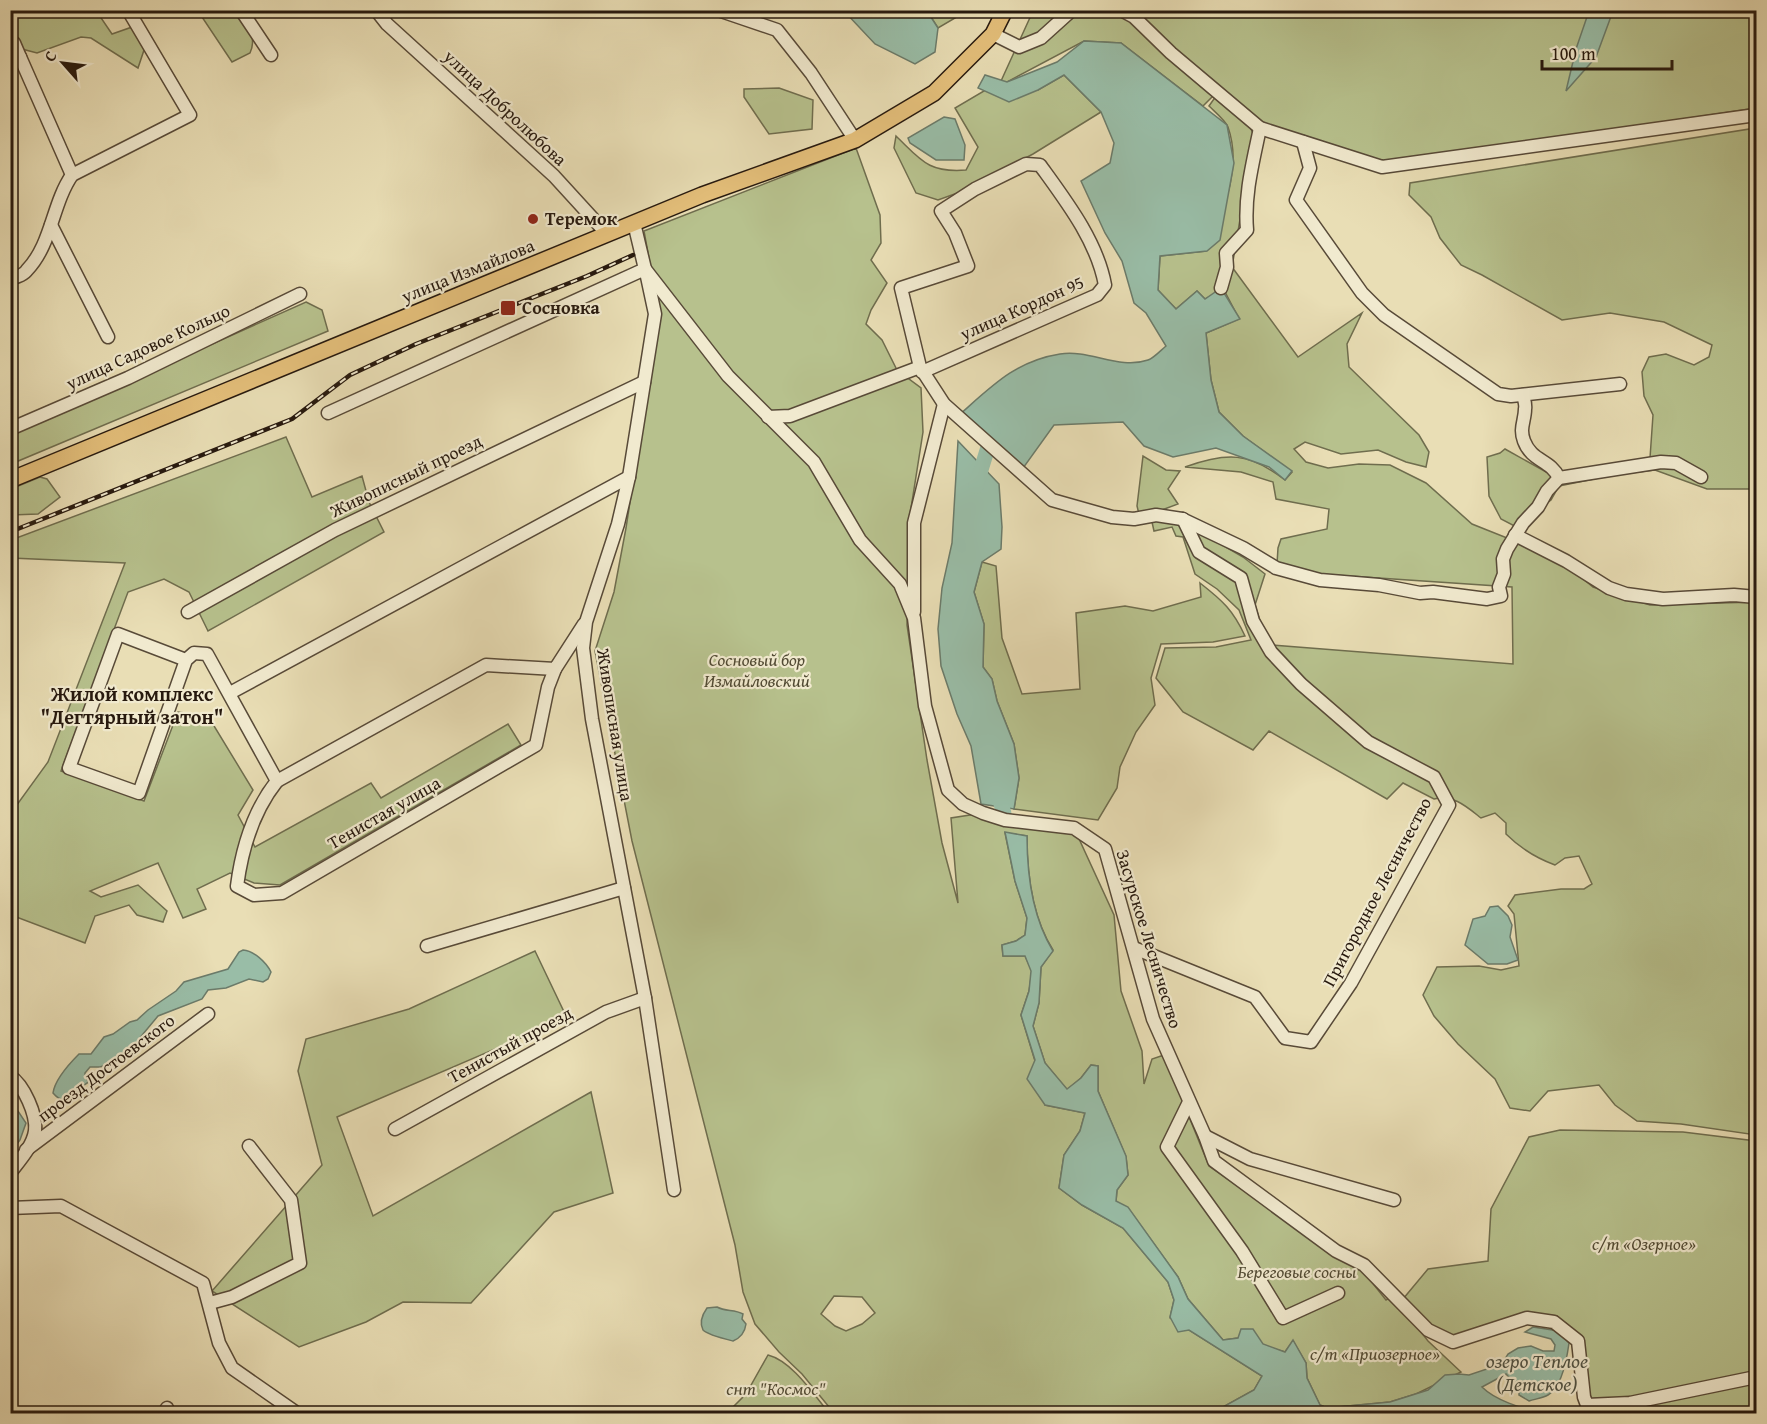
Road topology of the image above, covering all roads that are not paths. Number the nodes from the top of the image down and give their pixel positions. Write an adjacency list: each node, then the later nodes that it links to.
1 (128, 10): 16 (street)
2 (241, 10): 10 (street)
3 (376, 10): 19 (street, улица Добролюбова)
4 (718, 10): 14 (street)
5 (1005, 10): 8 (main road, улица Измайлова)
6 (1072, 10): 8 (street)
7 (1121, 10): 13 (street)
8 (993, 34): 14 (main road, улица Измайлова)
9 (10, 41): 11 (street)
10 (271, 55)
11 (15, 60): 16 (street)
12 (1756, 114): 15 (street)
13 (1260, 128): 15 (street); 22 (street)
14 (855, 140): 17 (main road, улица Измайлова)
15 (1303, 142): 28 (street)
16 (72, 175): 18 (street)
17 (634, 223): 19 (main road, улица Измайлова); 20 (street, Живописная улица)
18 (51, 225): 21 (street); 24 (street)
19 (607, 234): 36 (main road, улица Измайлова)
20 (645, 269): 26 (street, Живописная улица); 30 (street); 31 (street, Засурское Лесничество)
21 (10, 279)
22 (1221, 288)
23 (300, 294): 32 (street, улица Садовое Кольцо)
24 (108, 337)
25 (921, 370): 25 (street, улица Кордон 95); 29 (street, улица Кордон 95); 31 (street, улица Кордон 95)
26 (644, 382): 33 (street, Живописная улица); 40 (street, Живописный проезд)
27 (1620, 384): 28 (street)
28 (1523, 395): 35 (street)
29 (944, 404): 37 (street, улица Кордон 95); 41 (street)
30 (328, 413)
31 (768, 417): 41 (street, Засурское Лесничество)
32 (10, 429)
33 (629, 477): 42 (street, Живописная улица); 45 (street)
34 (1701, 477): 35 (street)
35 (1559, 478): 38 (street)
36 (10, 480)
37 (1182, 519): 38 (street, улица Кордон 95); 49 (street, Пригородное Лесничество)
38 (1515, 535): 39 (street)
39 (1756, 597)
40 (188, 612)
41 (914, 618): 49 (street, Засурское Лесничество)
42 (586, 622): 44 (street, Тенистая улица); 47 (street, Живописная улица)
43 (186, 660): 43 (street); 45 (street)
44 (555, 669): 46 (street); 46 (street, Тенистая улица)
45 (230, 693): 46 (street)
46 (277, 781)
47 (624, 888): 48 (street); 50 (street, Живописная улица)
48 (427, 946)
49 (1134, 948): 55 (street, Засурское Лесничество)
50 (645, 998): 56 (street, Тенистый проезд); 61 (street, Живописная улица)
51 (208, 1014): 59 (street, проезд Достоевского)
52 (10, 1076): 54 (street)
53 (10, 1093): 54 (street, проезд Достоевского)
54 (25, 1093): 59 (street)
55 (1190, 1102): 57 (street, Засурское Лесничество); 64 (street)
56 (395, 1129)
57 (1205, 1136): 62 (street); 66 (street, Засурское Лесничество)
58 (249, 1146): 65 (street)
59 (26, 1150): 60 (street)
60 (10, 1173)
61 (674, 1190)
62 (1394, 1200)
63 (10, 1208): 65 (street)
64 (1338, 1293)
65 (210, 1303): 67 (street)
66 (1756, 1377)
67 (298, 1413)

